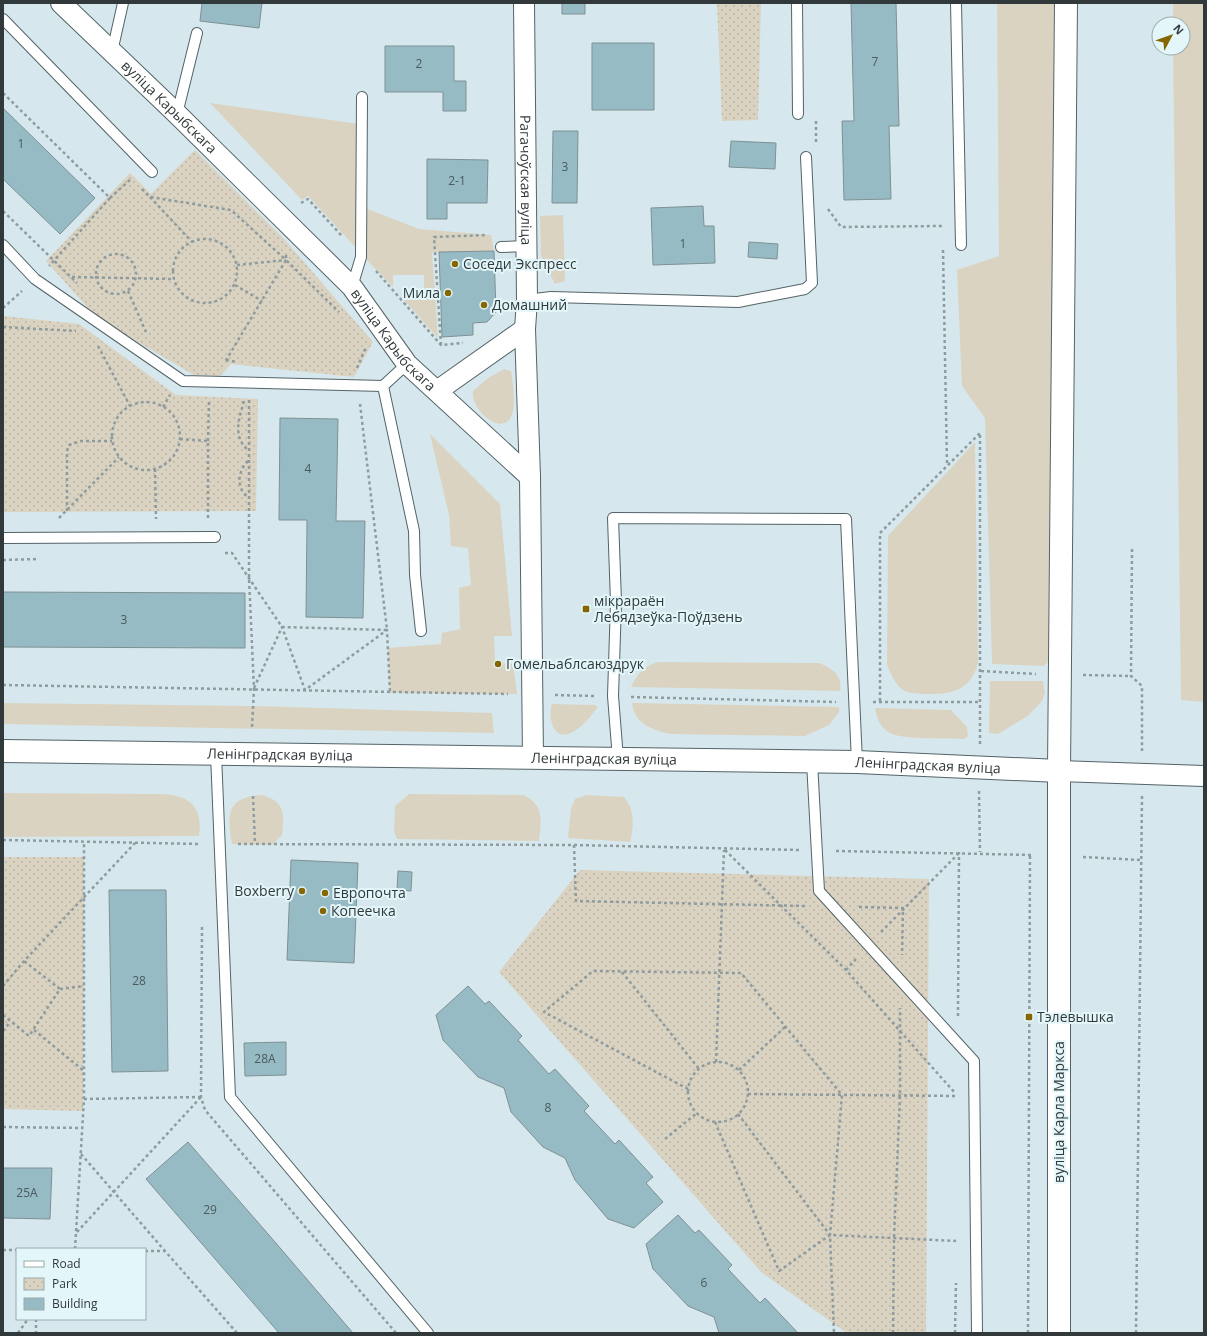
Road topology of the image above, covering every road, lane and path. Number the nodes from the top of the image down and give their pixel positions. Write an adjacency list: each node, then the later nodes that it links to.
1 (60, 3): 9 (street, вуліца Карыбскага)
2 (123, 3): 9 (lane)
3 (524, 3): 30 (street, Рагачоўская вуліца)
4 (797, 3): 13 (lane)
5 (956, 3): 29 (lane)
6 (1066, 3): 104 (main road, вуліца Карла Маркса)
7 (3, 20): 17 (lane)
8 (197, 33): 12 (lane)
9 (112, 52): 12 (street, вуліца Карыбскага)
10 (3, 94): 21 (path)
11 (362, 97): 32 (lane)
12 (177, 114): 42 (street, вуліца Карыбскага)
13 (798, 114)
14 (816, 117): 15 (path)
15 (816, 144)
16 (806, 157): 45 (lane)
17 (152, 172)
18 (136, 182): 21 (path)
19 (140, 187): 20 (path)
20 (150, 197): 26 (path); 33 (path)
21 (110, 198): 34 (path)
22 (298, 206): 32 (path)
23 (825, 206): 25 (path)
24 (3, 211): 34 (path)
25 (942, 234)
26 (192, 242): 35 (path); 40 (path)
27 (942, 242): 73 (path)
28 (3, 245): 39 (lane)
29 (961, 245)
30 (527, 246): 31 (lane); 45 (street, Рагачоўская вуліца)
31 (504, 247): 56 (path)
32 (361, 258): 42 (lane); 56 (path)
33 (286, 260): 35 (path); 46 (path); 48 (path)
34 (53, 262): 36 (path); 39 (path)
35 (237, 265): 41 (path)
36 (72, 277): 37 (path); 43 (path)
37 (96, 278): 38 (path); 38 (path); 44 (path)
38 (136, 278): 40 (path); 44 (path)
39 (35, 279): 47 (path); 51 (lane)
40 (174, 279): 41 (path)
41 (235, 285): 46 (path)
42 (352, 287): 59 (street, вуліца Карыбскага)
43 (82, 289)
44 (128, 291): 52 (path)
45 (527, 300): 50 (street, Рагачоўская вуліца)
46 (262, 301): 57 (path)
47 (3, 308)
48 (341, 314)
49 (3, 327): 51 (path)
50 (525, 329): 64 (street); 75 (street, Рагачоўская вуліца)
51 (114, 333): 62 (lane)
52 (147, 334)
53 (368, 342): 61 (path)
54 (468, 342): 56 (path)
55 (98, 345): 66 (path)
56 (441, 345)
57 (226, 360): 58 (path); 60 (path)
58 (241, 362)
59 (407, 364): 63 (lane); 64 (street, вуліца Карыбскага)
60 (223, 365)
61 (354, 374)
62 (208, 382): 63 (lane); 69 (path)
63 (382, 386): 88 (lane)
64 (437, 391): 75 (street, вуліца Карыбскага)
65 (359, 397): 87 (path)
66 (130, 406): 67 (path); 68 (path)
67 (180, 439): 69 (path); 74 (path)
68 (112, 441): 71 (path); 77 (path)
69 (208, 441): 78 (path)
70 (249, 451): 70 (path); 72 (path)
71 (119, 457): 74 (path); 77 (path)
72 (249, 460): 76 (path); 76 (path)
73 (947, 464): 95 (path); 95 (path)
74 (154, 469): 81 (path)
75 (530, 477): 93 (street)
76 (249, 498): 85 (path)
77 (67, 511): 80 (path)
78 (211, 537): 81 (lane); 85 (path)
79 (3, 538): 80 (lane)
80 (39, 538): 81 (lane)
81 (156, 538)
82 (1132, 549): 105 (path)
83 (42, 558): 84 (path)
84 (3, 560)
85 (249, 578): 86 (path); 90 (path)
86 (282, 627): 87 (path); 90 (path); 91 (path)
87 (387, 630): 91 (path); 92 (path)
88 (421, 631)
89 (3, 685): 90 (path)
90 (254, 689): 91 (path); 97 (path)
91 (305, 690): 92 (path)
92 (390, 693): 93 (path)
93 (532, 695): 94 (path); 100 (street)
94 (613, 696): 96 (path); 96 (lane); 101 (lane)
95 (880, 702): 96 (path)
96 (855, 703): 103 (lane)
97 (252, 727)
98 (3, 751): 99 (main road, Ленінградская вуліца)
99 (216, 754): 100 (main road, Ленінградская вуліца); 111 (lane)
100 (533, 758): 101 (main road, Ленінградская вуліца)
101 (618, 759): 102 (main road, Ленінградская вуліца)
102 (812, 762): 103 (main road, Ленінградская вуліца); 115 (lane)
103 (857, 762): 104 (main road, Ленінградская вуліца)
104 (1059, 771): 105 (street, Ленінградская вуліца); 178 (main road, вуліца Карла Маркса)
105 (1142, 775): 106 (street, Ленінградская вуліца); 179 (path)
106 (1204, 776)
107 (253, 796): 112 (path)
108 (3, 840): 109 (path)
109 (84, 842): 110 (path); 119 (path)
110 (135, 843): 111 (path); 119 (path)
111 (219, 844): 112 (path); 173 (lane)
112 (255, 844): 113 (path)
113 (574, 845): 114 (path); 120 (path)
114 (724, 850): 115 (path); 120 (path); 121 (path)
115 (817, 851): 116 (path); 122 (lane)
116 (959, 852): 117 (path); 123 (path)
117 (980, 852)
118 (1030, 854): 177 (path)
119 (84, 898): 126 (path); 132 (path)
120 (722, 904): 121 (path); 129 (path)
121 (780, 905): 122 (path); 127 (path)
122 (833, 906): 123 (path); 125 (lane)
123 (903, 908): 125 (path); 130 (path)
124 (202, 923): 148 (path)
125 (869, 945): 127 (path); 130 (lane)
126 (24, 961): 131 (path); 133 (path)
127 (846, 970): 139 (path)
128 (621, 972): 129 (path); 141 (path); 144 (path)
129 (720, 972): 136 (path); 140 (path)
130 (901, 982): 139 (path); 176 (lane)
131 (3, 986)
132 (84, 986): 133 (path); 143 (path)
133 (60, 989): 137 (path)
134 (3, 1015): 135 (path)
135 (10, 1022): 137 (path); 138 (path)
136 (785, 1027): 142 (path); 146 (path)
137 (34, 1030): 143 (path)
138 (3, 1031)
139 (900, 1031): 147 (path); 147 (path)
140 (716, 1062): 141 (path); 142 (path)
141 (699, 1069): 144 (path)
142 (738, 1070): 145 (path)
143 (84, 1071): 149 (path)
144 (688, 1089): 150 (path)
145 (748, 1094): 146 (path); 151 (path)
146 (842, 1095): 147 (path); 159 (path)
147 (900, 1096): 160 (path)
148 (201, 1097): 149 (path); 157 (path); 172 (path)
149 (84, 1099): 154 (path)
150 (697, 1113): 152 (path); 155 (path)
151 (738, 1114): 152 (path); 159 (path)
152 (715, 1122): 159 (path)
153 (3, 1127): 154 (path)
154 (82, 1128): 156 (path)
155 (665, 1139)
156 (80, 1154): 157 (path); 158 (path)
157 (113, 1192): 158 (path); 166 (path)
158 (78, 1232): 162 (path)
159 (830, 1235): 160 (path); 174 (path)
160 (894, 1238): 161 (path); 175 (path)
161 (956, 1241)
162 (75, 1248)
163 (3, 1250): 164 (path)
164 (16, 1250)
165 (146, 1251): 166 (path)
166 (165, 1251): 171 (path)
167 (27, 1320): 169 (path)
168 (36, 1320): 170 (path)
169 (18, 1333)
170 (36, 1333)
171 (237, 1333)
172 (396, 1333)
173 (428, 1333)
174 (834, 1333)
175 (893, 1333)
176 (977, 1333)
177 (1028, 1333)
178 (1060, 1333)
179 (1136, 1333)

